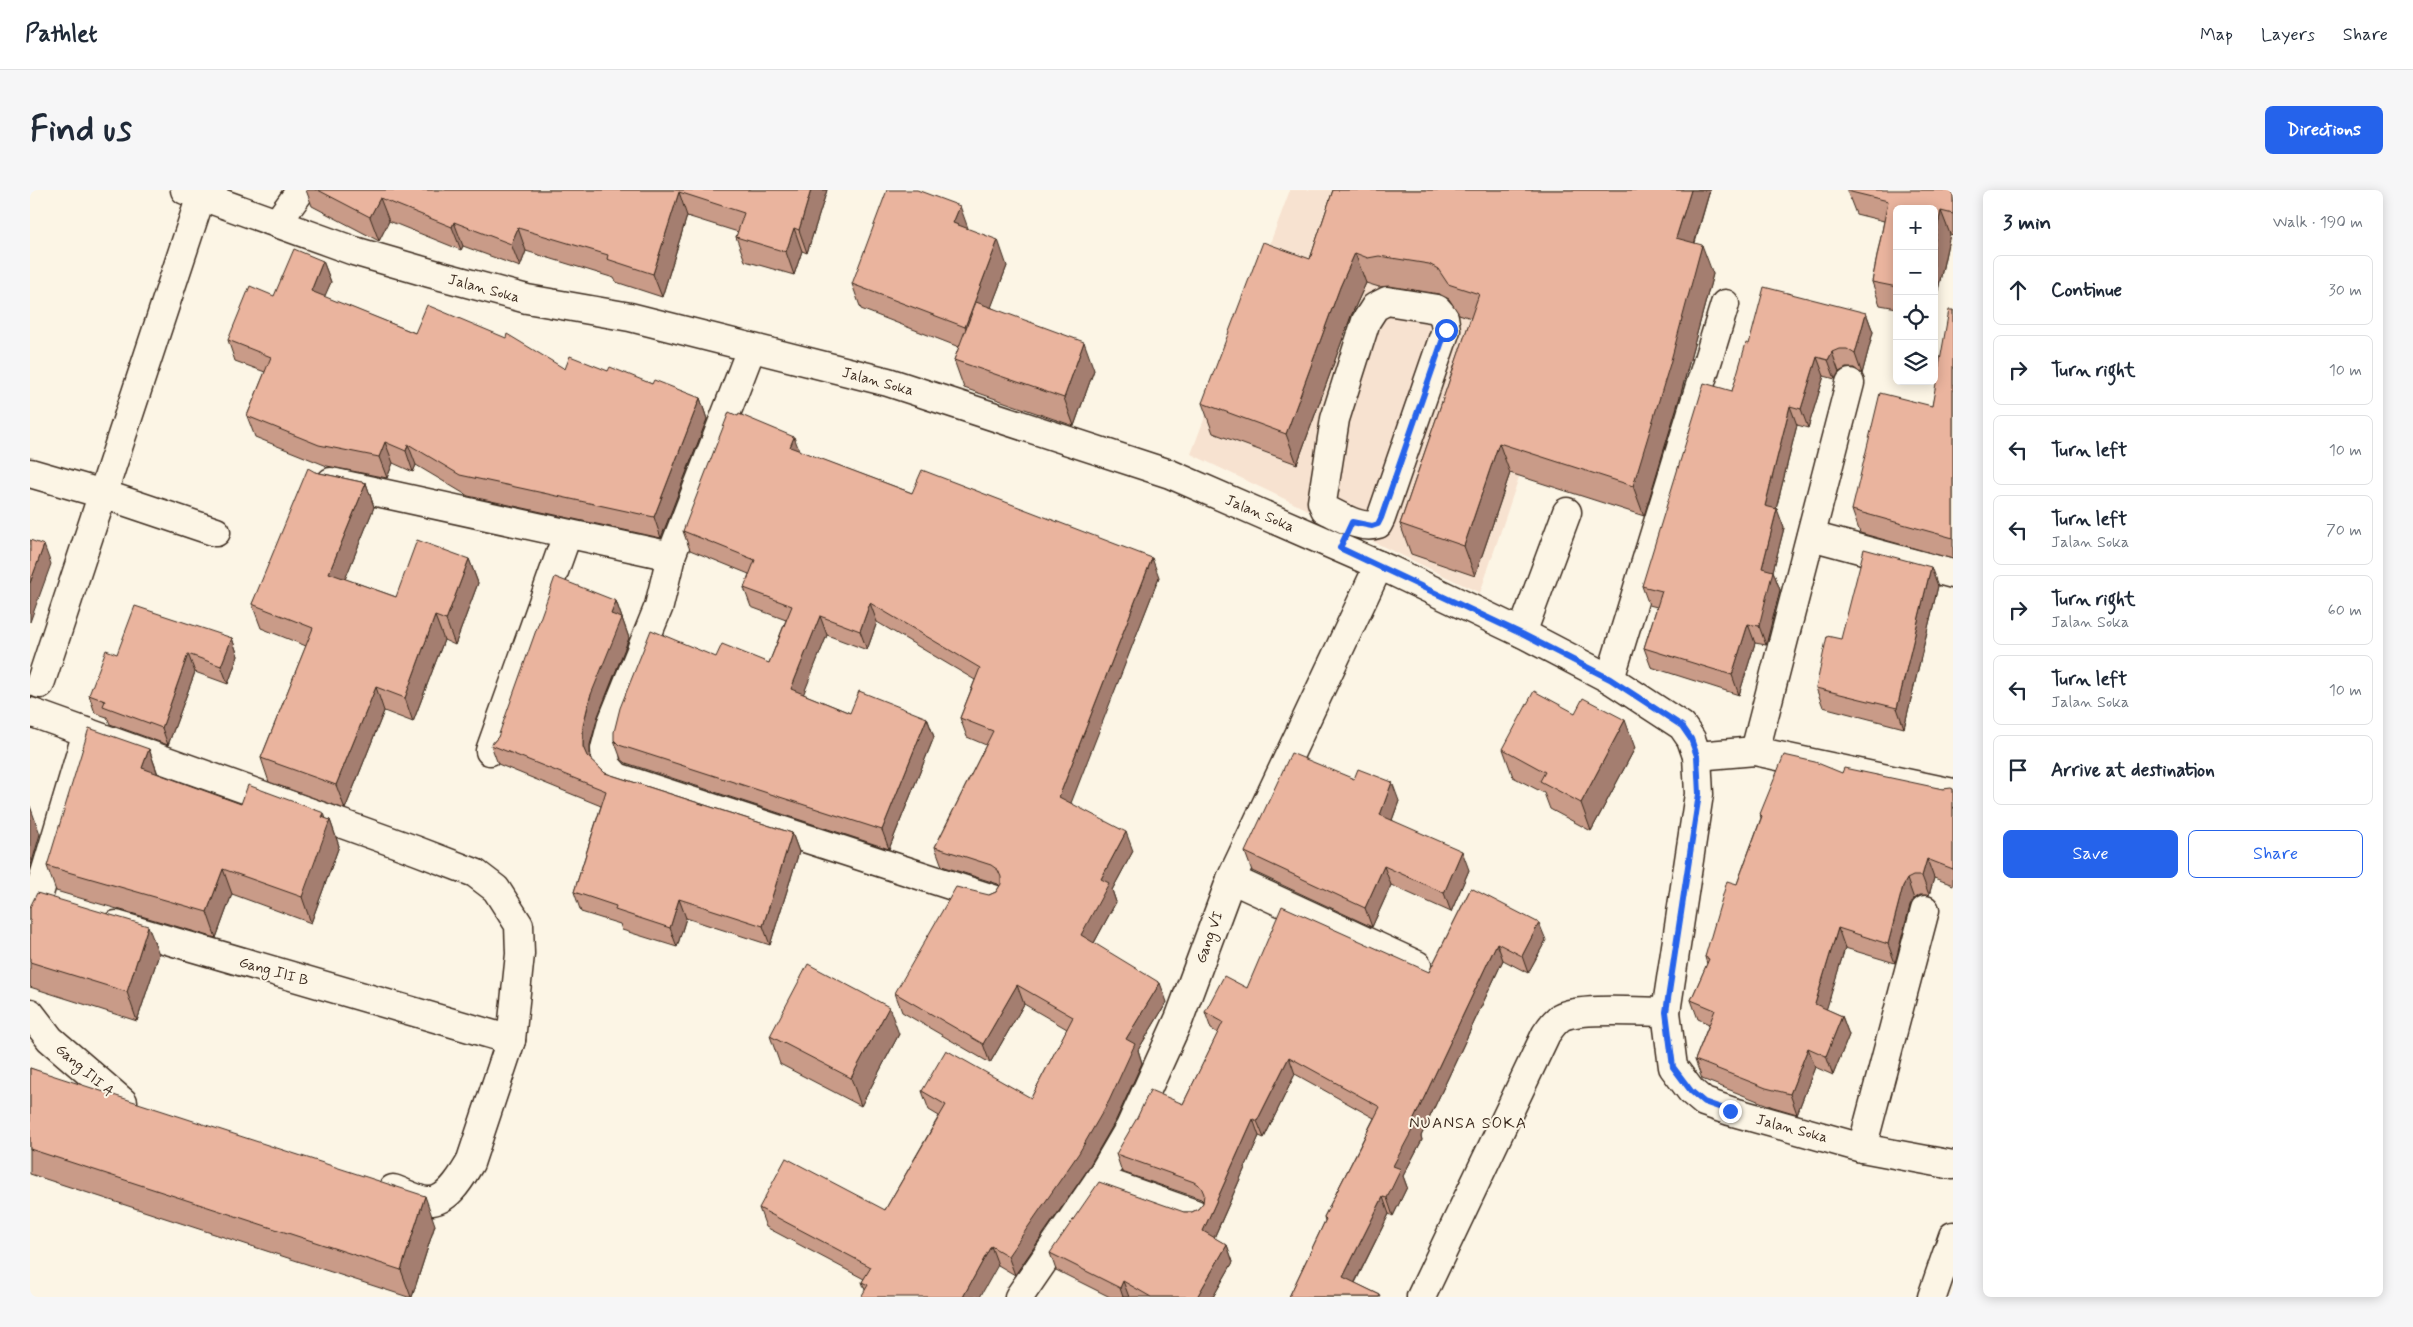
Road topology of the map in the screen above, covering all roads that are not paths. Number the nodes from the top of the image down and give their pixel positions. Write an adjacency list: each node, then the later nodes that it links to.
1 (301, 190): 3 (street)
2 (193, 193): 3 (street, Jalan Soka); 9 (street)
3 (277, 223): 5 (street, Jalan Soka)
4 (1725, 304): 20 (street)
5 (751, 349): 15 (street, Jalan Soka); 16 (street)
6 (1850, 383): 14 (street)
7 (30, 473): 9 (street)
8 (327, 481): 13 (street)
9 (103, 494): 12 (street); 21 (street)
10 (1567, 512): 19 (street)
11 (1352, 522): 11 (street); 15 (street)
12 (216, 532)
13 (568, 535): 16 (street); 25 (street)
14 (1811, 536): 18 (street); 24 (street)
15 (1340, 548): 17 (street, Jalan Soka)
16 (671, 556): 29 (street)
17 (1379, 565): 19 (street, Jalan Soka); 28 (street, Gang VI)
18 (1953, 574)
19 (1522, 634): 20 (street, Jalan Soka)
20 (1610, 679): 26 (street, Jalan Soka)
21 (40, 684)
22 (30, 712): 23 (street)
23 (87, 732): 31 (street); 36 (street)
24 (1755, 751): 26 (street); 27 (street)
25 (490, 752)
26 (1697, 756): 34 (street, Jalan Soka)
27 (1953, 793)
28 (1231, 879): 33 (street); 43 (street, Gang VI)
29 (993, 899)
30 (1925, 910): 40 (street)
31 (41, 911)
32 (94, 919): 36 (street, Gang III B)
33 (1417, 965)
34 (1666, 1012): 40 (street, Jalan Soka); 47 (street)
35 (30, 1013): 38 (street, Gang III A)
36 (511, 1040): 42 (street)
37 (58, 1080): 38 (street)
38 (123, 1102): 39 (street)
39 (151, 1111)
40 (1862, 1148): 41 (street, Jalan Soka)
41 (1953, 1165)
42 (368, 1180)
43 (1099, 1180): 44 (street); 46 (street, Gang VI)
44 (1195, 1214)
45 (1953, 1236): 48 (street)
46 (1020, 1297)
47 (1422, 1297)
48 (1932, 1297)

